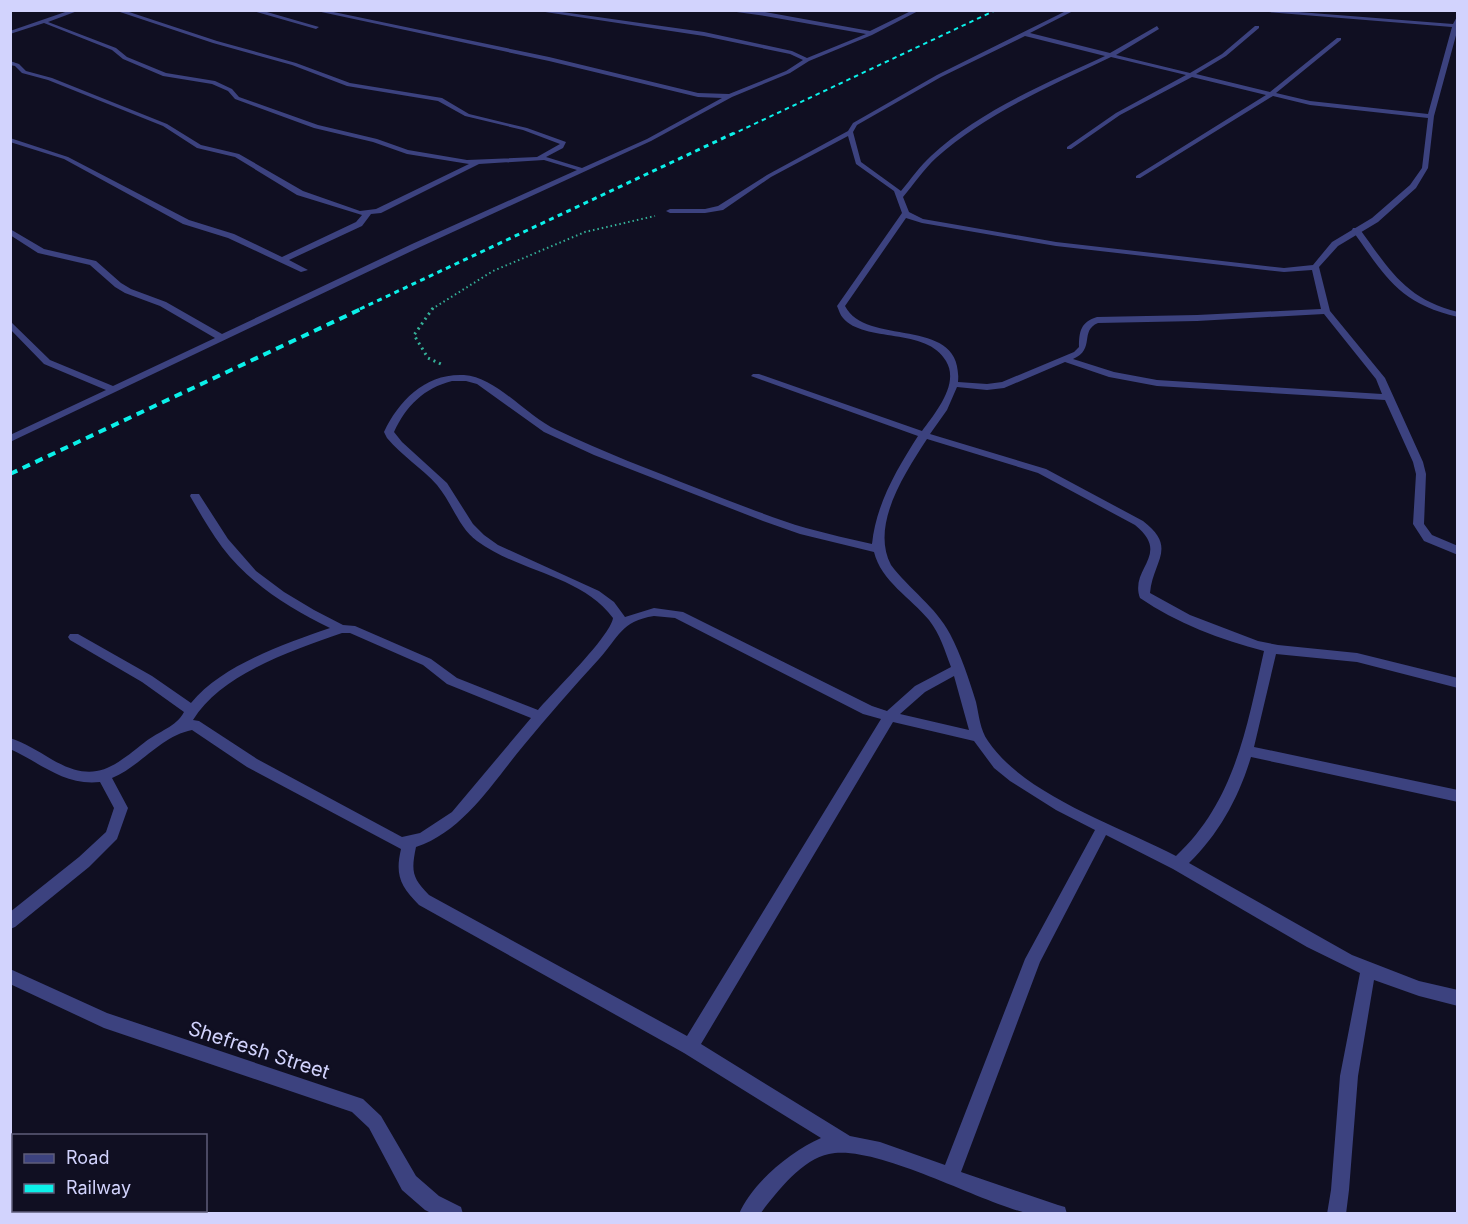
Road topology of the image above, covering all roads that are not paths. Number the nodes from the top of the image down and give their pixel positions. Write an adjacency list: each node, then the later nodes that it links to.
1 (78, 10): 11 (street)
2 (116, 10): 30 (street)
3 (252, 10): 13 (street)
4 (314, 10): 25 (street)
5 (534, 10): 21 (street)
6 (724, 10): 17 (street)
7 (1073, 10): 18 (street)
8 (1246, 10): 12 (street)
9 (915, 11): 17 (street)
10 (1458, 16): 12 (street)
11 (46, 23): 16 (street); 31 (street)
12 (1455, 26): 26 (street)
13 (316, 27)
14 (1257, 27): 23 (street)
15 (1157, 28): 20 (street)
16 (10, 33)
17 (871, 33): 21 (street)
18 (1025, 34): 20 (street); 27 (street)
19 (1339, 39): 24 (street)
20 (1111, 55): 23 (street); 34 (street)
21 (807, 60): 25 (street)
22 (10, 63): 36 (street)
23 (1191, 75): 24 (street); 29 (street)
24 (1270, 95): 26 (street); 33 (street)
25 (730, 96): 32 (street)
26 (1431, 116): 38 (street)
27 (850, 132): 34 (street); 35 (street)
28 (10, 140): 40 (street)
29 (1069, 148)
30 (542, 159): 31 (street); 32 (street)
31 (478, 162): 36 (street)
32 (580, 170): 46 (street)
33 (1138, 177)
34 (901, 195): 37 (street)
35 (670, 211)
36 (368, 213): 40 (street)
37 (906, 213): 41 (street); 49 (street)
38 (1356, 230): 41 (street); 44 (street)
39 (10, 231): 46 (street)
40 (282, 260): 42 (street)
41 (1315, 267): 43 (street)
42 (304, 270)
43 (1326, 311): 47 (street); 51 (street)
44 (1458, 315)
45 (10, 323): 50 (street)
46 (222, 338): 50 (street)
47 (1065, 359): 49 (street); 51 (street)
48 (756, 376): 52 (street)
49 (954, 384): 52 (street)
50 (114, 390): 53 (street)
51 (1390, 397): 56 (street)
52 (924, 435): 55 (street); 60 (street)
53 (10, 439)
54 (195, 496): 58 (street)
55 (878, 549): 57 (street); 61 (street)
56 (1458, 551)
57 (618, 625): 64 (street); 65 (street)
58 (341, 629): 63 (street); 65 (street)
59 (74, 637): 63 (street)
60 (1271, 648): 62 (street); 69 (street)
61 (957, 669): 64 (street); 67 (street)
62 (1458, 683)
63 (191, 710): 66 (street)
64 (890, 716): 67 (street); 79 (street)
65 (540, 717): 73 (street)
66 (184, 725): 70 (street); 73 (street)
67 (979, 737): 72 (street)
68 (10, 743): 70 (street)
69 (1247, 751): 71 (street); 74 (street)
70 (104, 776): 75 (street)
71 (1458, 796)
72 (1103, 828): 74 (street); 81 (street)
73 (411, 843): 79 (street)
74 (1178, 864): 76 (street)
75 (10, 922)
76 (1368, 971): 78 (street); 85 (street)
77 (10, 976): 82 (street, Shefresh Street)
78 (1458, 998)
79 (690, 1047): 80 (street)
80 (845, 1143): 81 (street); 83 (street)
81 (950, 1177): 84 (street)
82 (454, 1214)
83 (748, 1214)
84 (1058, 1214)
85 (1336, 1214)

